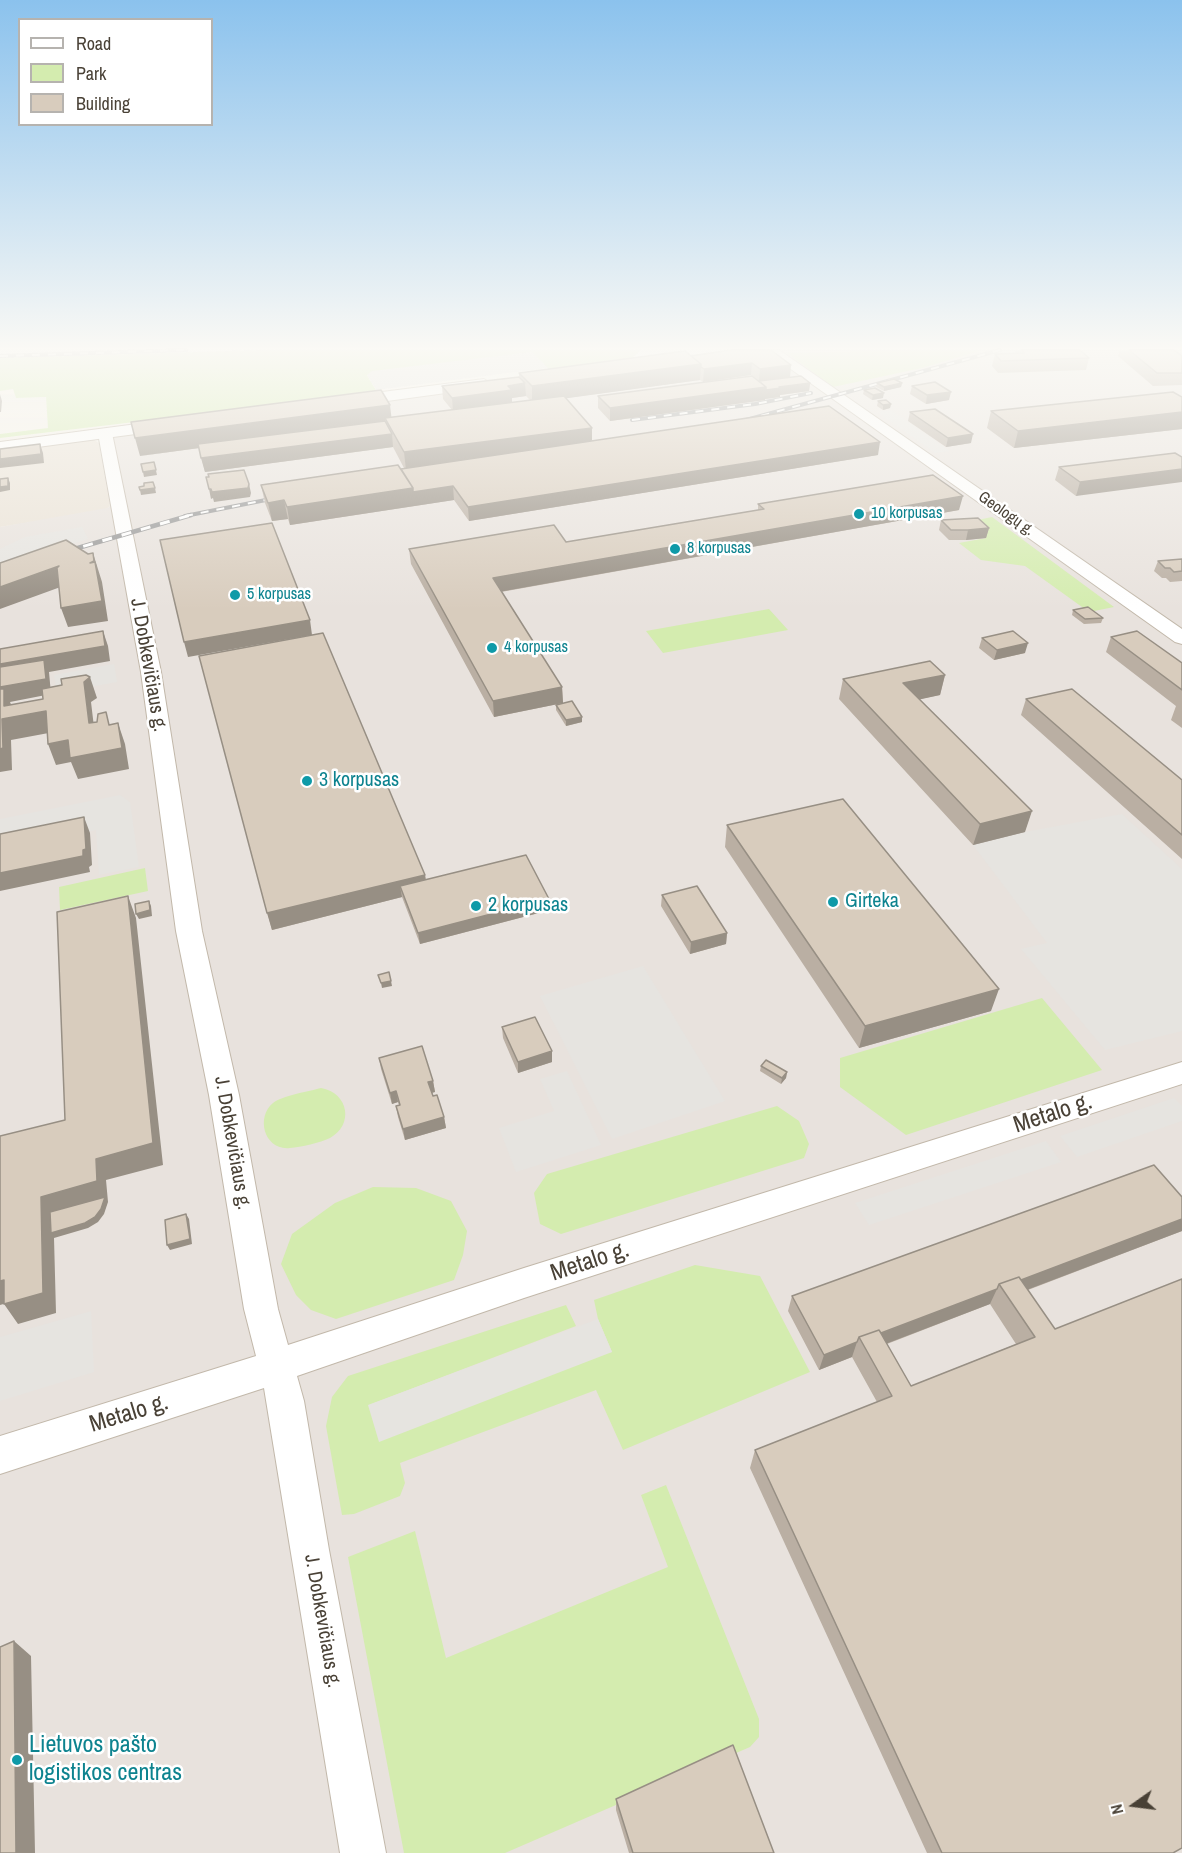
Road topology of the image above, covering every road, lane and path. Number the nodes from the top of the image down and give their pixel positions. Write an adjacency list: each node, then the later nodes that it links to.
1 (79, 436): 4 (street)
2 (106, 436): 7 (street, J. Dobkevičiaus g.)
3 (894, 436): 5 (street, Geologų g.)
4 (0, 447)
5 (1182, 638)
6 (1182, 1073): 7 (street, Metalo g.)
7 (276, 1367): 8 (street, Metalo g.); 9 (street, J. Dobkevičiaus g.)
8 (0, 1455)
9 (363, 1853)

